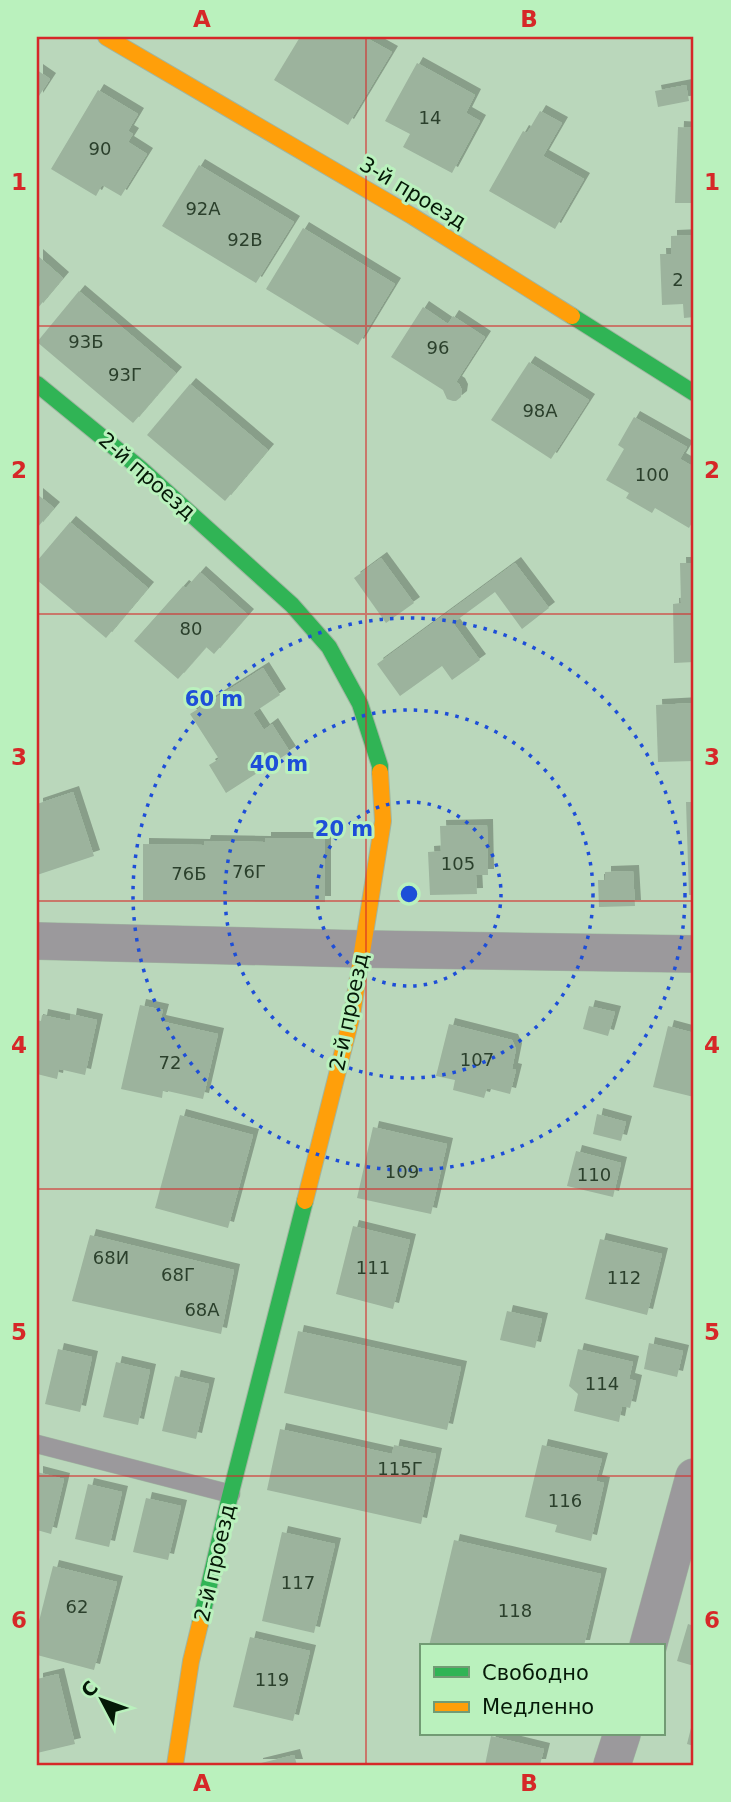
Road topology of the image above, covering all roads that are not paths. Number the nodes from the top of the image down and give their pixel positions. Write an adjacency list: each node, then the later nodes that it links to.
1 (106, 37): 3 (street, 3-й проезд)
2 (37, 384): 5 (street, 2-й проезд)
3 (694, 393)
4 (37, 941): 5 (street)
5 (363, 949): 6 (street); 9 (street, 2-й проезд)
6 (694, 954)
7 (37, 1444): 9 (lane)
8 (694, 1477): 10 (street)
9 (231, 1494): 12 (street, 2-й проезд)
10 (649, 1644)
11 (621, 1736): 13 (street)
12 (175, 1765)
13 (612, 1765)

